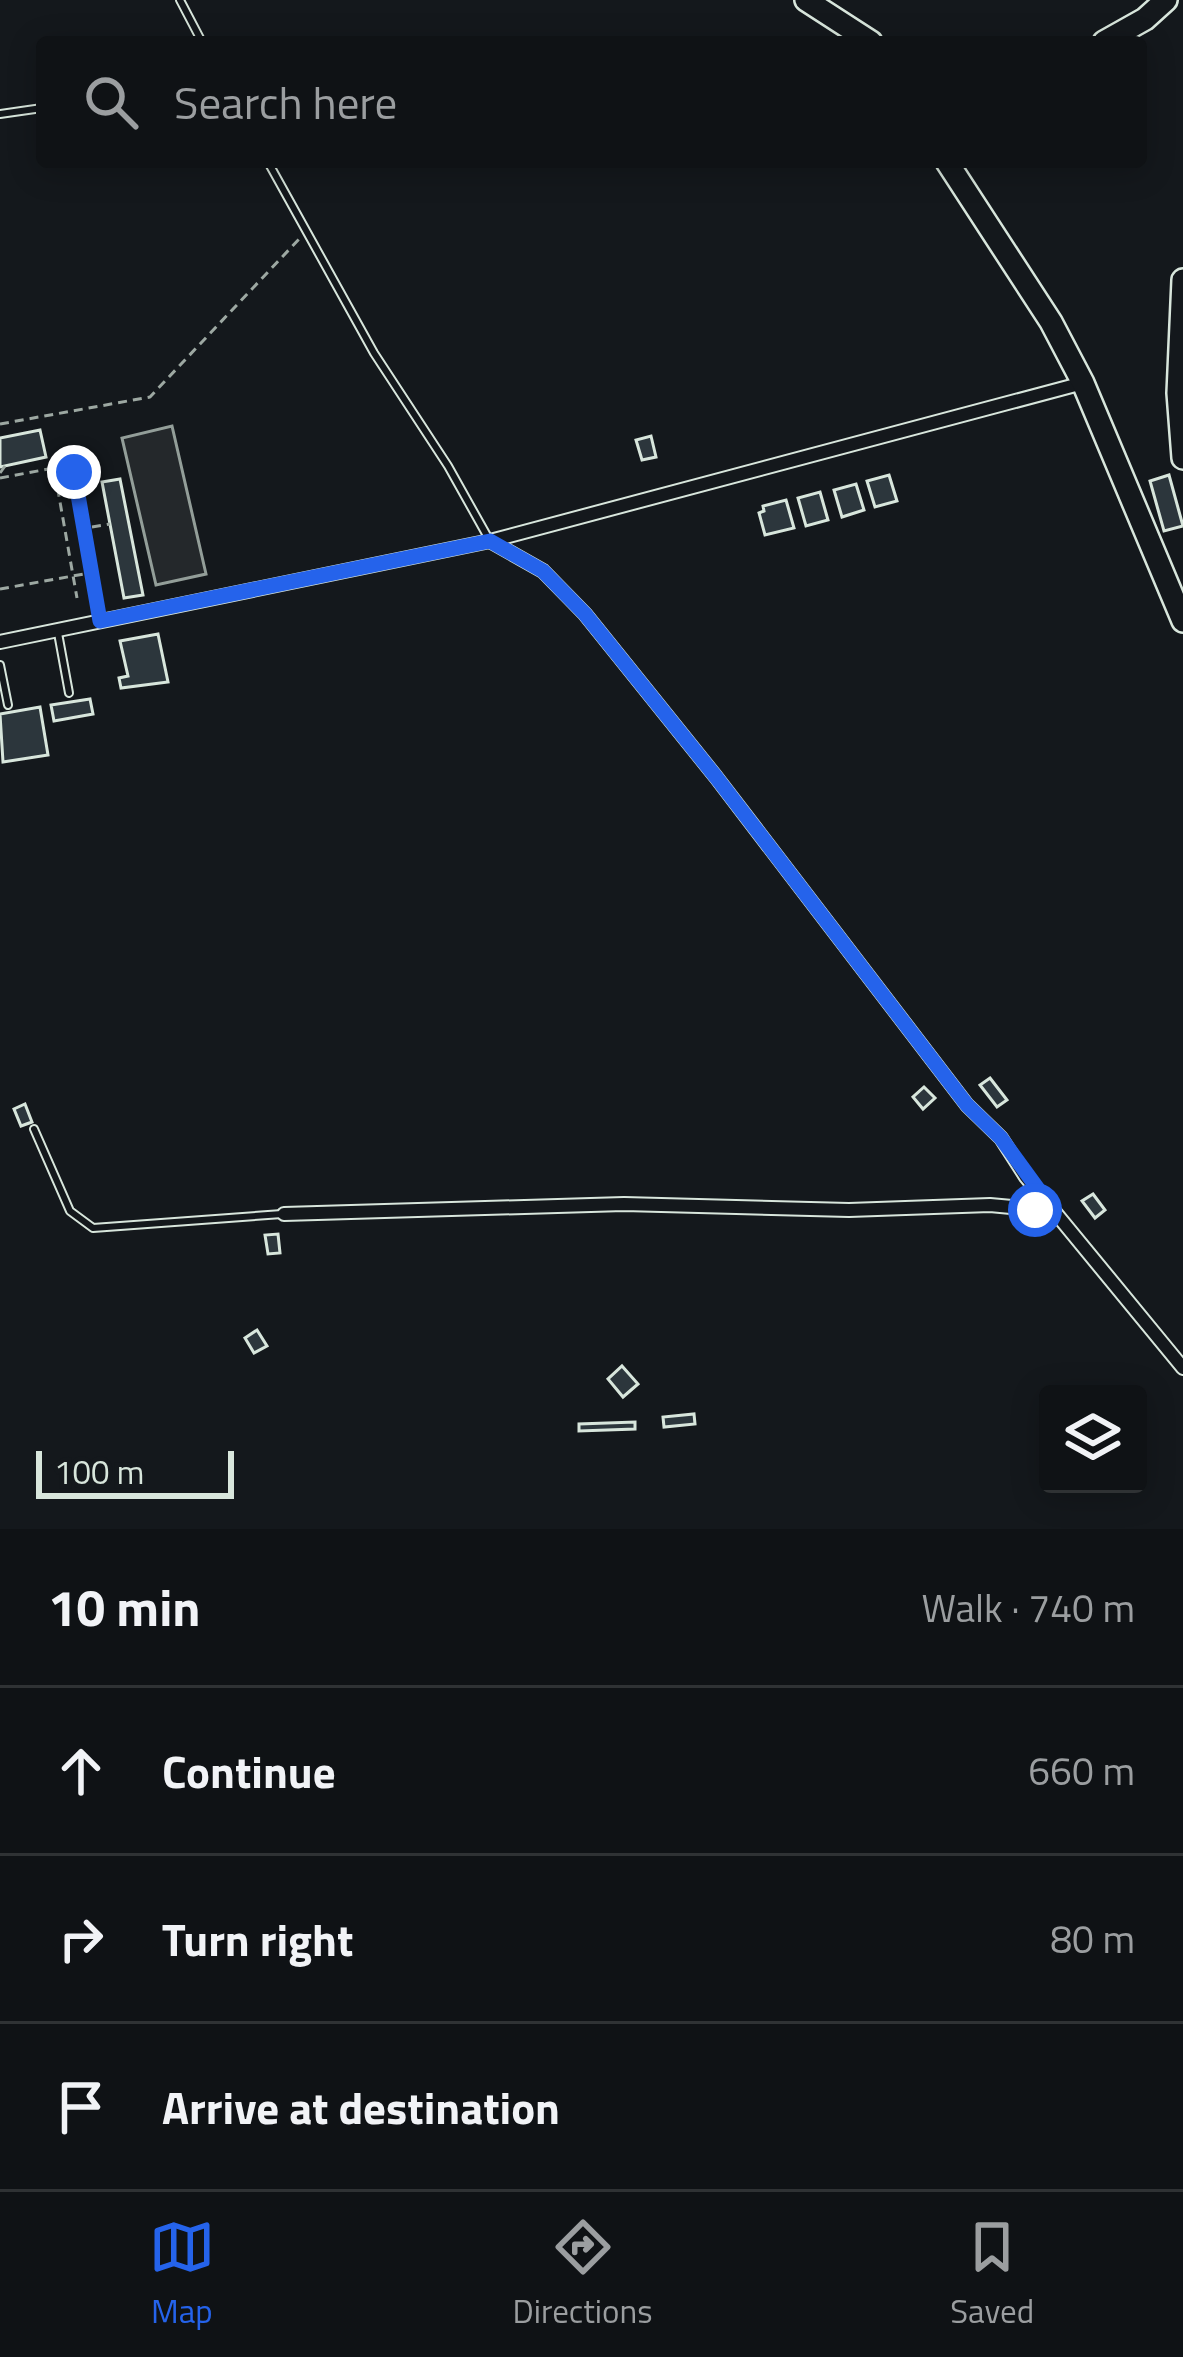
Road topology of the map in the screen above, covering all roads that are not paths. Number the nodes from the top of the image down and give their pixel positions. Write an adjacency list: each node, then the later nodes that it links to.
1 (180, 0): 4 (lane)
2 (1166, 0): 7 (highway)
3 (810, 3): 5 (highway); 6 (highway)
4 (199, 36)
5 (840, 36)
6 (862, 36)
7 (1115, 36)
8 (36, 109): 9 (lane)
9 (0, 114)
10 (271, 168): 16 (lane)
11 (951, 168): 13 (highway)
12 (1183, 280): 14 (highway)
13 (1083, 383): 16 (street); 18 (highway)
14 (1183, 458)
15 (74, 472): 17 (lane)
16 (490, 541): 17 (street); 25 (street)
17 (100, 621): 19 (street)
18 (1183, 621)
19 (58, 630): 20 (street); 22 (lane)
20 (0, 642)
21 (0, 665): 23 (lane)
22 (69, 693)
23 (8, 705)
24 (34, 1129): 26 (lane)
25 (1054, 1211): 26 (street); 27 (street)
26 (284, 1214)
27 (1183, 1368)

